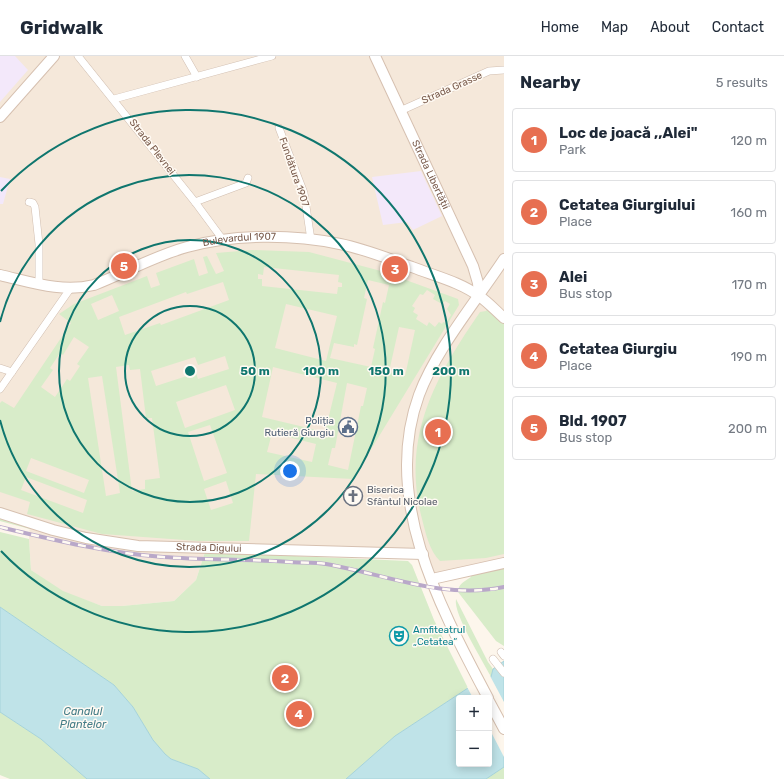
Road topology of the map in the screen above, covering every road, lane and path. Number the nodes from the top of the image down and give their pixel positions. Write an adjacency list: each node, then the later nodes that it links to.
1 (54, 56): 10 (main road)
2 (78, 56): 8 (street, Strada Plevnei)
3 (185, 56): 7 (street)
4 (272, 56): 7 (street)
5 (375, 56): 9 (main road, Strada Libertății)
6 (504, 70): 9 (street, Strada Grasse)
7 (197, 77): 8 (street)
8 (114, 100): 14 (street, Strada Plevnei)
9 (400, 111): 21 (main road, Strada Libertății)
10 (0, 117)
11 (279, 128): 16 (street, Fundătura 1907)
12 (248, 178): 14 (street)
13 (29, 202): 19 (street)
14 (195, 202): 15 (street, Strada Plevnei)
15 (223, 240): 16 (main road, Bulevardul 1907); 20 (main road, Bulevardul 1907)
16 (311, 240): 21 (main road, Bulevardul 1907)
17 (504, 258): 21 (main road)
18 (0, 275): 19 (main road, Bulevardul 1907)
19 (39, 284): 20 (main road, Bulevardul 1907)
20 (70, 289): 24 (street)
21 (479, 296): 22 (main road, Bulevardul 1907); 27 (main road)
22 (504, 318)
23 (0, 368): 24 (street)
24 (12, 372): 25 (street)
25 (0, 389)
26 (0, 513): 27 (main road, Strada Digului)
27 (422, 554): 29 (main road)
28 (504, 563): 29 (main road)
29 (432, 579): 32 (main road)
30 (493, 659): 31 (street)
31 (504, 673)
32 (486, 695)
33 (492, 706): 34 (main road)
34 (504, 729)

